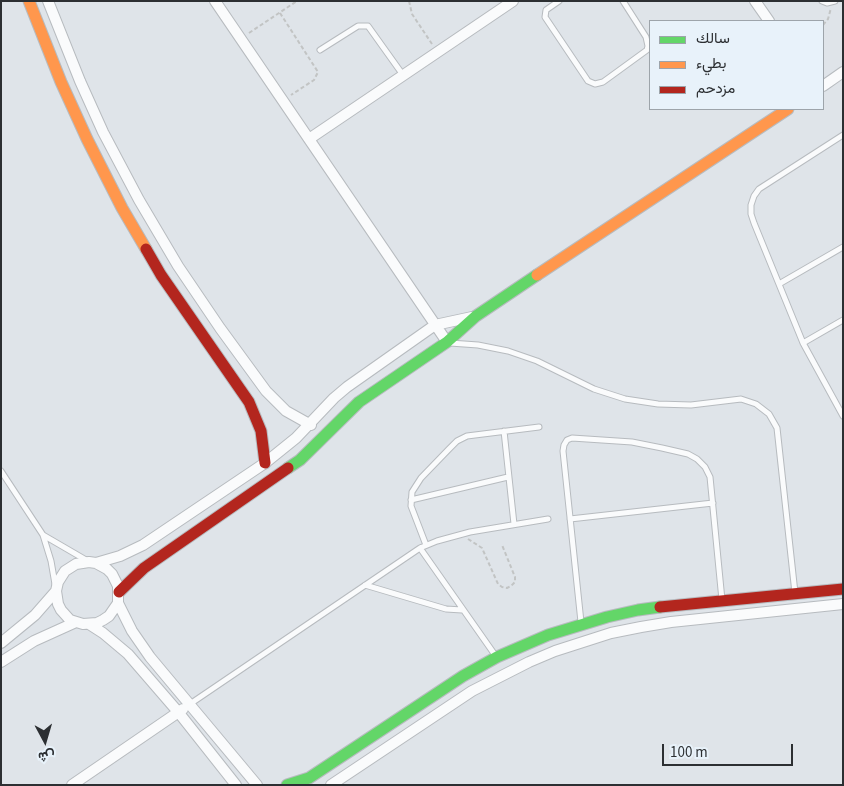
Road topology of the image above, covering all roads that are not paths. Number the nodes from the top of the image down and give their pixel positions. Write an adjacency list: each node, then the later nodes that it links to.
1 (29, 1): 18 (street)
2 (48, 1): 16 (street)
3 (215, 1): 19 (street)
4 (559, 1): 5 (lane)
5 (623, 1)
6 (755, 1): 10 (street)
7 (822, 1): 9 (lane)
8 (509, 2): 13 (street)
9 (833, 2)
10 (768, 20)
11 (320, 50): 13 (lane)
12 (843, 72): 14 (street)
13 (403, 76): 19 (street)
14 (824, 85)
15 (786, 110): 22 (street)
16 (103, 132): 18 (street); 28 (street)
17 (843, 135): 21 (lane)
18 (87, 139): 31 (street)
19 (309, 140): 24 (street)
20 (843, 248): 21 (lane)
21 (779, 284): 26 (lane)
22 (476, 316): 24 (street); 25 (street)
23 (843, 320): 26 (lane)
24 (434, 326): 25 (street); 28 (street)
25 (447, 342): 46 (lane); 47 (street)
26 (803, 343): 27 (lane)
27 (843, 416)
28 (311, 424): 31 (street)
29 (539, 427): 30 (lane)
30 (504, 431): 33 (lane); 34 (lane)
31 (265, 463): 42 (street)
32 (1, 471): 39 (lane)
33 (508, 477): 34 (lane); 38 (lane)
34 (411, 500): 40 (lane)
35 (712, 503): 37 (lane); 37 (lane); 48 (lane)
36 (548, 519): 38 (lane)
37 (570, 519): 55 (lane)
38 (514, 524): 40 (lane)
39 (43, 535): 42 (lane); 45 (lane)
40 (426, 545): 41 (lane)
41 (420, 548): 43 (lane); 51 (lane)
42 (92, 562): 45 (street); 47 (street)
43 (365, 585): 51 (lane); 63 (lane)
44 (840, 589): 46 (street); 49 (street)
45 (56, 590): 52 (street); 57 (street)
46 (795, 594): 48 (street)
47 (118, 598): 54 (street); 63 (street)
48 (722, 601): 50 (street)
49 (841, 604): 53 (street)
50 (670, 606): 53 (street); 55 (street)
51 (462, 610): 58 (lane)
52 (76, 622): 54 (street); 59 (street)
53 (672, 622): 56 (street)
54 (89, 624): 64 (street)
55 (579, 625): 56 (street); 58 (street)
56 (582, 641): 60 (street)
57 (1, 643)
58 (497, 657): 60 (street); 61 (street)
59 (1, 662)
60 (508, 673): 62 (street)
61 (463, 676): 62 (street); 65 (street)
62 (472, 691): 66 (street)
63 (190, 704): 64 (street); 69 (street)
64 (179, 713): 67 (street); 68 (street)
65 (337, 759): 66 (street); 70 (street)
66 (348, 772): 71 (street)
67 (72, 785)
68 (236, 785)
69 (257, 785)
70 (287, 785)
71 (331, 785)

